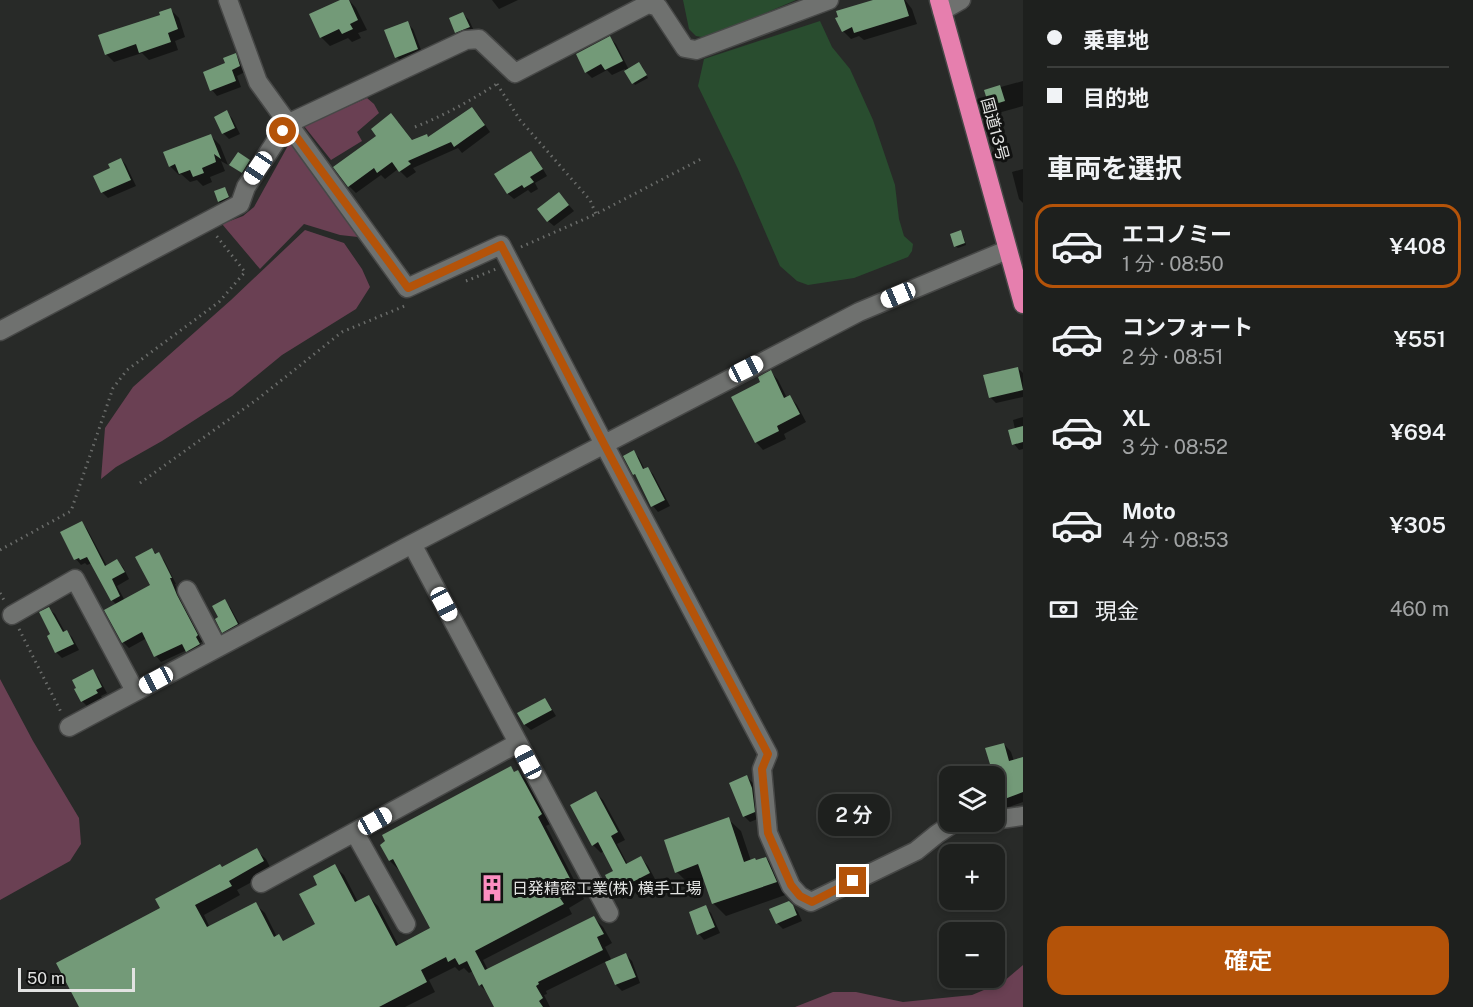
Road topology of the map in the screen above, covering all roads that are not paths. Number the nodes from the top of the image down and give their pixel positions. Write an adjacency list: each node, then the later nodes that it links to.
1 (228, 0): 5 (street)
2 (829, 0): 5 (street)
3 (961, 0): 4 (street)
4 (941, 5): 6 (highway, 国道13号)
5 (287, 124): 8 (street); 9 (street)
6 (1007, 250): 7 (highway, 国道13号); 9 (street)
7 (1023, 304)
8 (0, 331)
9 (604, 444): 10 (street); 19 (street)
10 (412, 544): 13 (street); 16 (street)
11 (188, 590): 13 (street)
12 (12, 615): 14 (street)
13 (217, 647): 14 (street)
14 (135, 691): 15 (street)
15 (69, 727)
16 (518, 743): 20 (street); 22 (street)
17 (1023, 816): 18 (street)
18 (1005, 818)
19 (940, 832)
20 (355, 833): 21 (street); 23 (street)
21 (261, 883)
22 (609, 913)
23 (406, 924)

